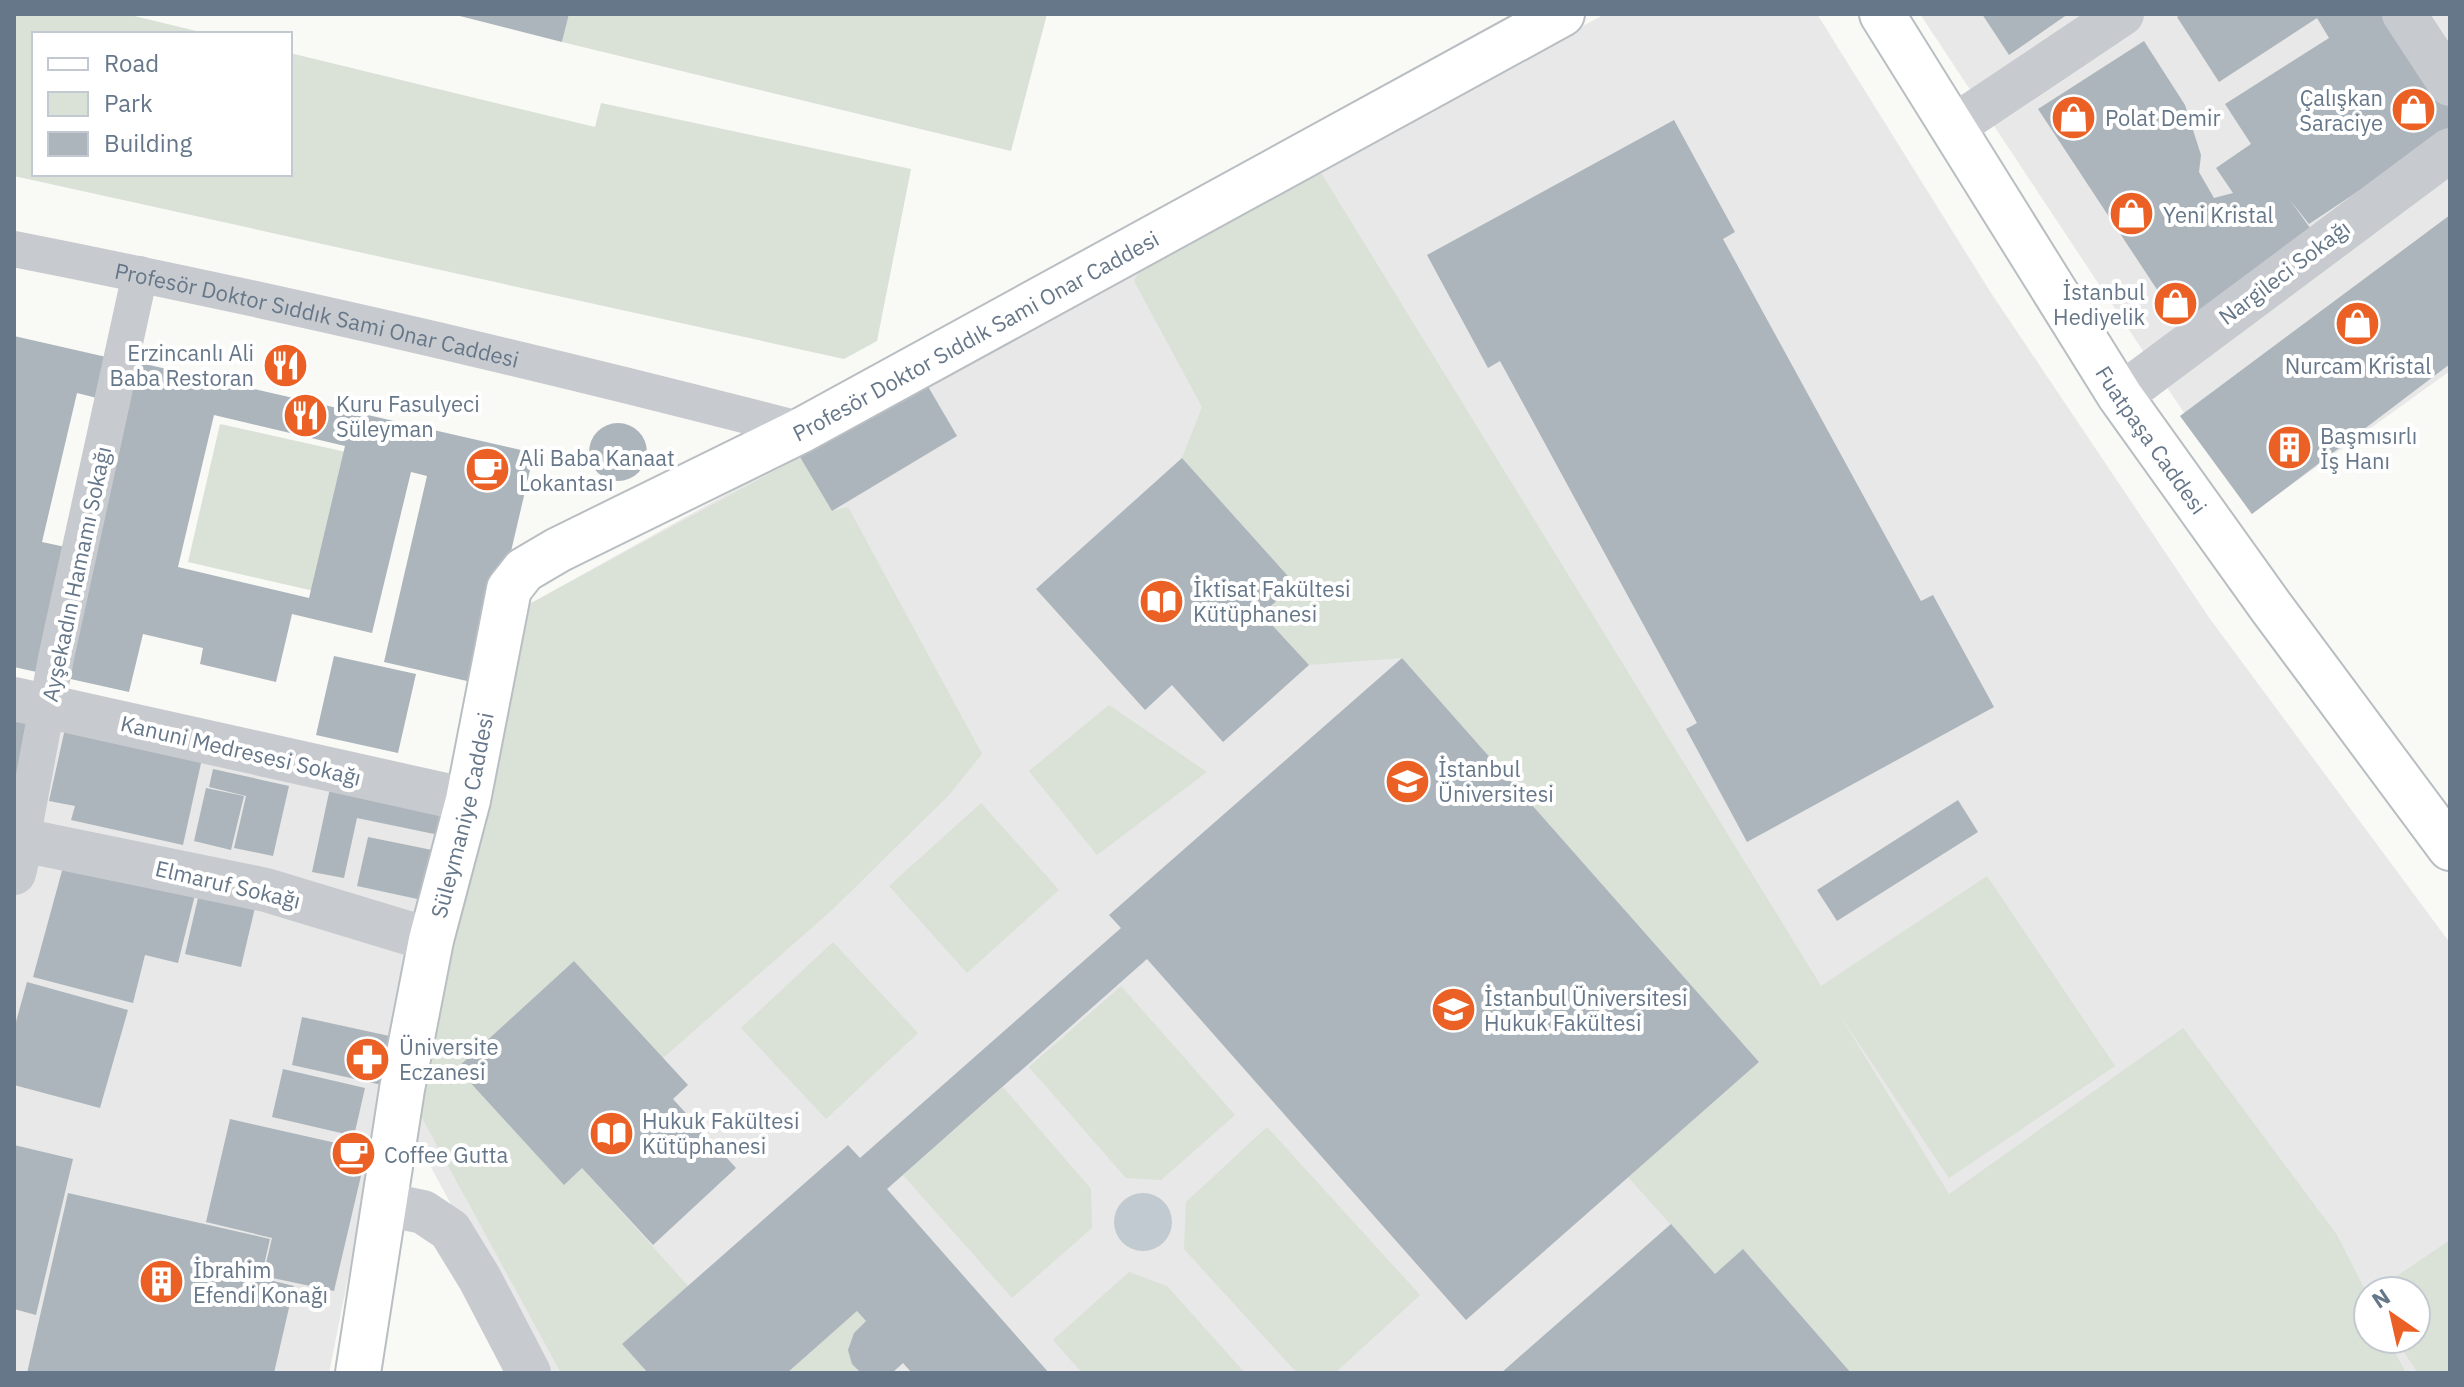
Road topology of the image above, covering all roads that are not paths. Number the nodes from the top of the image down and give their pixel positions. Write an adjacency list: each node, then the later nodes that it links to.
1 (1562, 14): 11 (main road, Profesör Doktor Sıddık Sami Onar Caddesi)
2 (1882, 14): 6 (main road, Fuatpaşa Caddesi)
3 (2122, 14): 6 (street)
4 (2404, 14): 5 (street)
5 (2450, 84)
6 (1953, 127): 10 (main road, Fuatpaşa Caddesi)
7 (2450, 150): 10 (street, Nargileci Sokağı)
8 (14, 249): 9 (street, Profesör Doktor Sıddık Sami Onar Caddesi)
9 (140, 274): 11 (street, Profesör Doktor Sıddık Sami Onar Caddesi); 12 (street, Ayşekadın Hamamı Sokağı)
10 (2120, 396): 14 (main road, Fuatpaşa Caddesi)
11 (802, 430): 13 (main road, Süleymaniye Caddesi)
12 (31, 703): 13 (street, Kanuni Medresesi Sokağı); 15 (street, Ayşekadın Hamamı Sokağı)
13 (468, 800): 16 (main road, Süleymaniye Caddesi)
14 (2450, 848)
15 (18, 857): 16 (street, Elmaruf Sokağı)
16 (431, 940): 17 (main road, Süleymaniye Caddesi)
17 (384, 1204): 18 (main road, Süleymaniye Caddesi); 19 (street)
18 (358, 1373)
19 (529, 1373)

